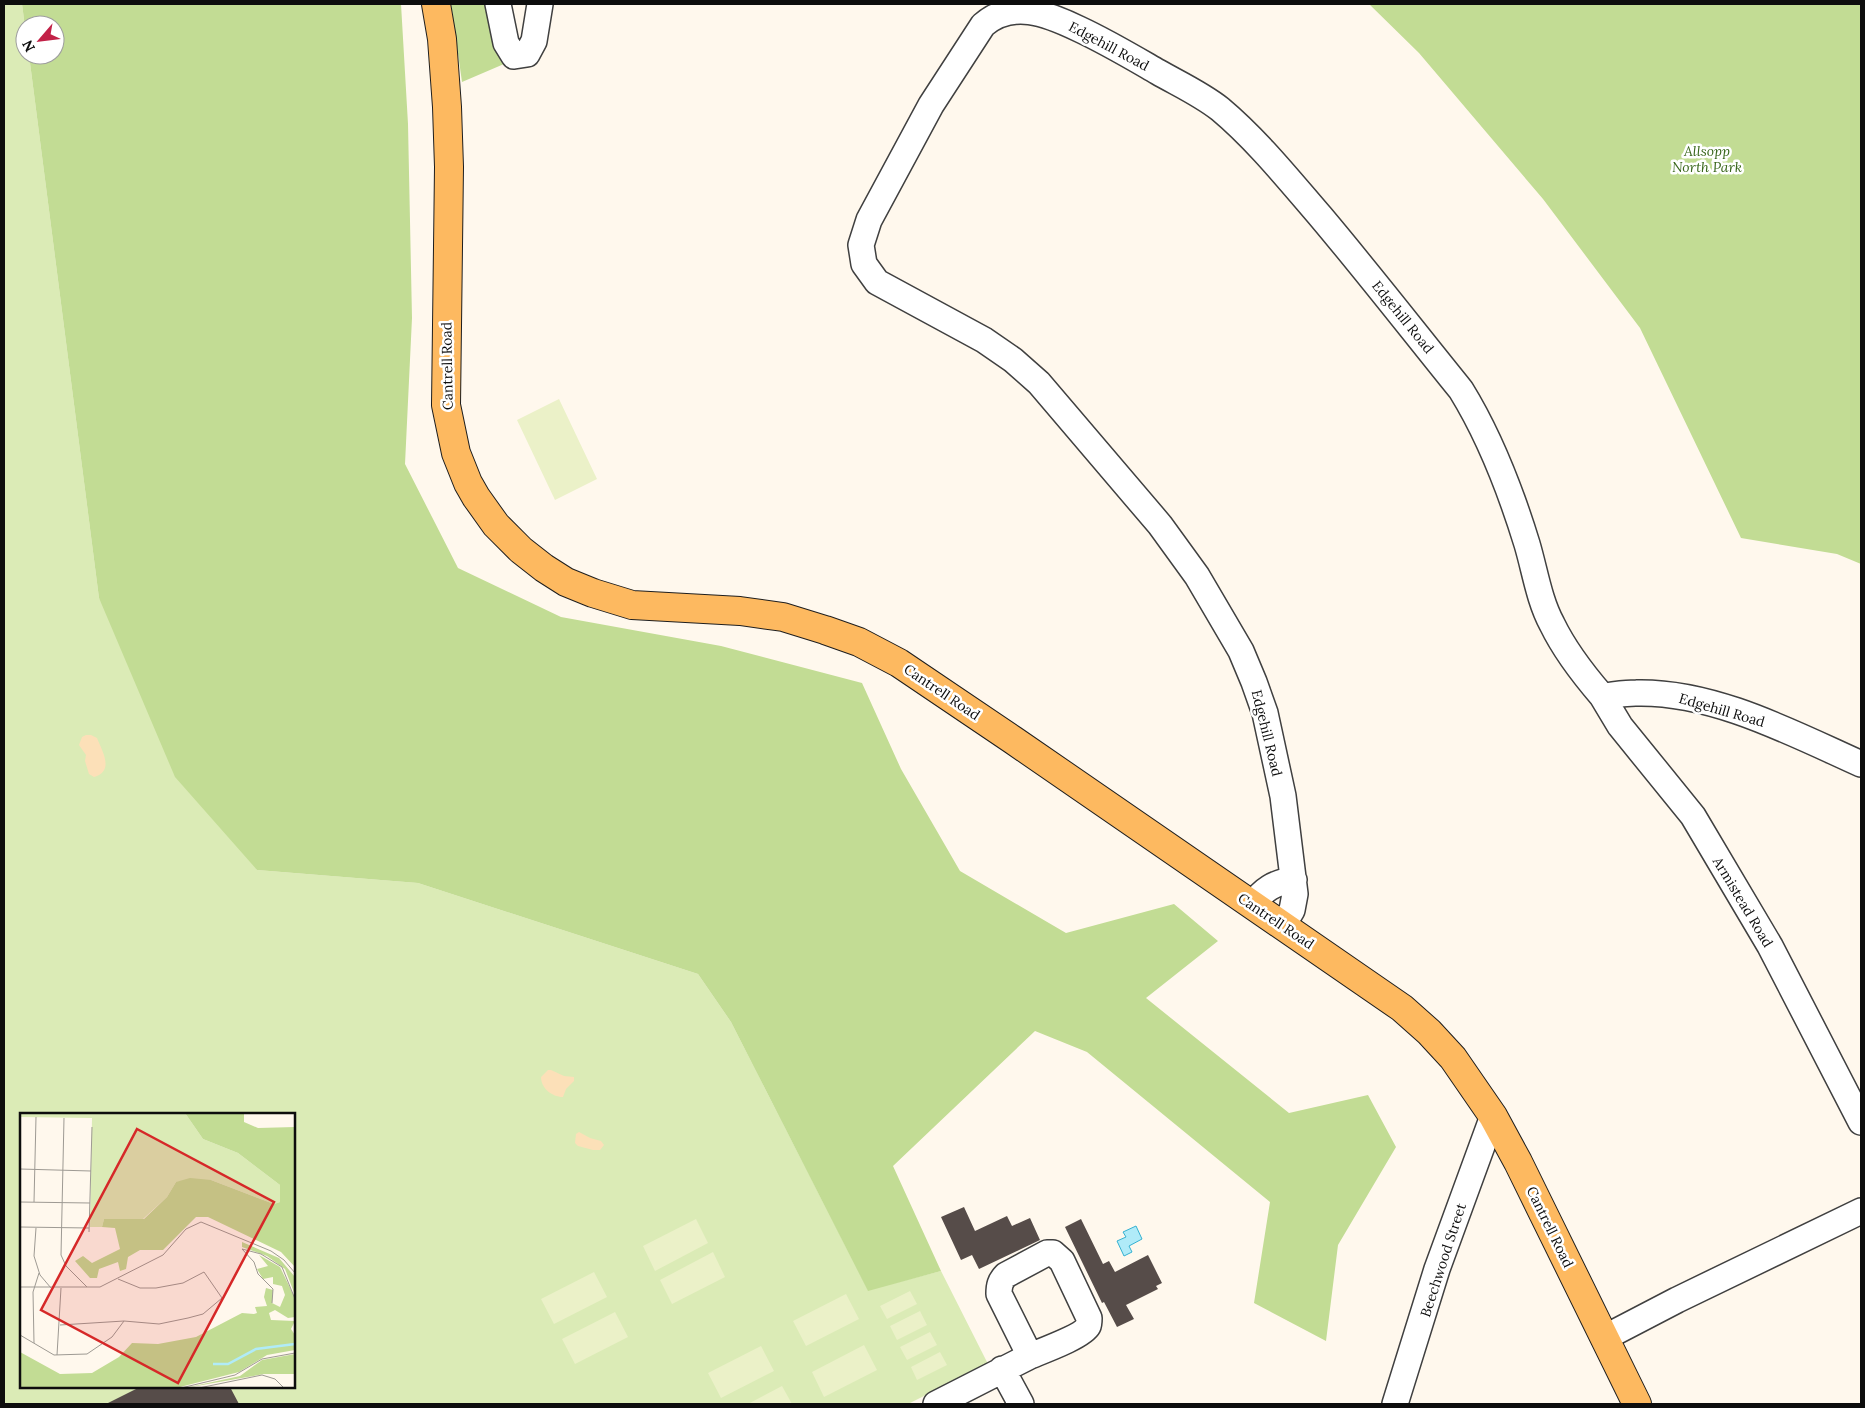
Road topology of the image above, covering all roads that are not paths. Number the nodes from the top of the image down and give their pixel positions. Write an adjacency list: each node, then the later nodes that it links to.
1 (436, 4): 7 (main road, Cantrell Road)
2 (498, 4): 3 (street)
3 (540, 4)
4 (1602, 696): 5 (street, Edgehill Road); 6 (street, Edgehill Road); 10 (street, Armistead Road)
5 (1861, 764)
6 (1294, 880): 7 (street); 8 (street, Edgehill Road)
7 (1252, 905): 8 (main road, Cantrell Road)
8 (1283, 925): 9 (main road, Cantrell Road)
9 (1493, 1116): 12 (main road, Cantrell Road); 17 (street, Beechwood Street)
10 (1861, 1122)
11 (1861, 1211): 12 (street)
12 (1604, 1338): 18 (main road, Cantrell Road)
13 (1030, 1356): 14 (street)
14 (1002, 1370): 15 (street); 16 (street)
15 (936, 1404)
16 (1020, 1404)
17 (1395, 1404)
18 (1637, 1404)

